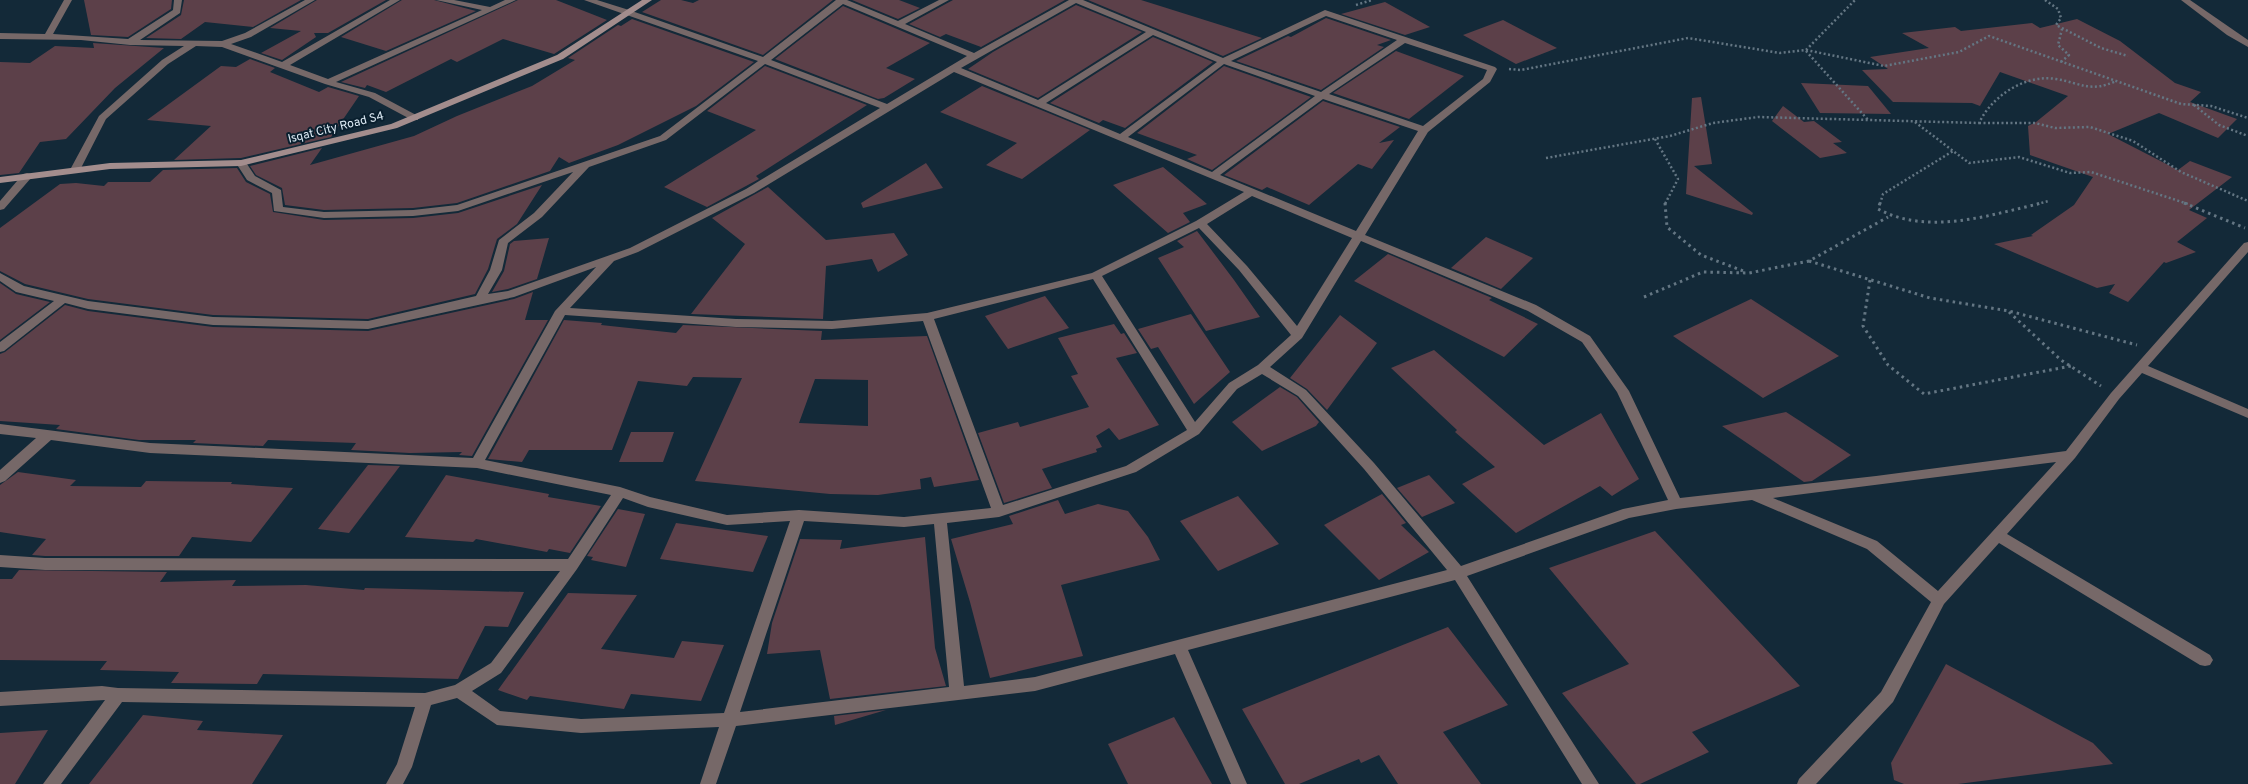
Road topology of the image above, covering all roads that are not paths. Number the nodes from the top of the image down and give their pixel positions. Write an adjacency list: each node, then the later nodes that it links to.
1 (68, 0): 18 (street)
2 (178, 0): 20 (street)
3 (311, 0): 22 (street)
4 (396, 0): 27 (street)
5 (440, 0): 13 (street)
6 (512, 0): 13 (street)
7 (588, 0): 14 (street)
8 (648, 0): 14 (street, Isqat City Road S4)
9 (842, 0): 15 (street); 25 (street)
10 (945, 0): 15 (street)
11 (1076, 0): 16 (street); 24 (street)
12 (2185, 0): 23 (street)
13 (489, 9): 29 (street)
14 (631, 13): 25 (street); 33 (street, Isqat City Road S4)
15 (899, 24): 24 (street)
16 (1152, 32): 26 (street); 31 (street)
17 (0, 36): 18 (street)
18 (48, 36): 20 (street)
19 (1404, 39): 26 (street); 30 (street); 34 (street)
20 (130, 42): 21 (street)
21 (196, 42): 22 (street); 38 (street)
22 (223, 44): 27 (street)
23 (2248, 44)
24 (974, 56): 28 (street)
25 (764, 60): 32 (street); 37 (street)
26 (1223, 61): 30 (street); 35 (street)
27 (282, 66): 29 (street)
28 (953, 68): 31 (street); 32 (street)
29 (328, 82): 33 (street)
30 (1321, 96): 34 (street); 39 (street)
31 (1040, 103): 35 (street)
32 (888, 108): 47 (street)
33 (415, 118): 36 (street, Isqat City Road S4)
34 (1424, 130): 45 (street)
35 (1122, 136): 39 (street)
36 (241, 163): 37 (street); 38 (street, Isqat City Road S4)
37 (587, 163): 51 (street)
38 (76, 168): 40 (street, Isqat City Road S4)
39 (1214, 175): 42 (street)
40 (27, 176): 41 (street, Isqat City Road S4); 43 (street)
41 (0, 180)
42 (1253, 191): 44 (street); 45 (street)
43 (0, 207)
44 (1200, 223): 48 (street); 54 (street)
45 (1358, 235): 54 (street); 67 (street)
46 (2248, 245): 57 (street)
47 (610, 259): 51 (street); 52 (street)
48 (1096, 274): 53 (street); 60 (street)
49 (0, 276): 50 (street)
50 (63, 299): 51 (street); 55 (street)
51 (480, 299)
52 (561, 311): 53 (street); 63 (street)
53 (927, 317): 68 (street)
54 (1298, 335): 56 (street)
55 (0, 348)
56 (1262, 368): 60 (street); 74 (street)
57 (2142, 368): 58 (street); 62 (street)
58 (2248, 414)
59 (0, 429): 61 (street)
60 (1194, 431): 68 (street)
61 (48, 435): 63 (street); 64 (street)
62 (2070, 455): 66 (street); 71 (street)
63 (477, 464): 65 (street)
64 (0, 478)
65 (620, 492): 69 (street); 73 (street)
66 (1754, 496): 67 (street); 75 (street)
67 (1676, 504): 74 (street)
68 (999, 512): 70 (street)
69 (799, 515): 70 (street); 83 (street)
70 (940, 519): 79 (street)
71 (1998, 535): 75 (street); 77 (street)
72 (0, 561): 73 (street)
73 (572, 566): 78 (street)
74 (1458, 573): 76 (street); 88 (street)
75 (1939, 600): 89 (street)
76 (1179, 646): 79 (street); 87 (street)
77 (2205, 660)
78 (459, 691): 82 (street); 83 (street)
79 (957, 693): 83 (street)
80 (118, 695): 81 (street); 82 (street); 84 (street)
81 (0, 699)
82 (425, 700): 85 (street)
83 (728, 720): 86 (street)
84 (51, 784)
85 (394, 784)
86 (708, 784)
87 (1239, 784)
88 (1591, 784)
89 (1805, 784)

